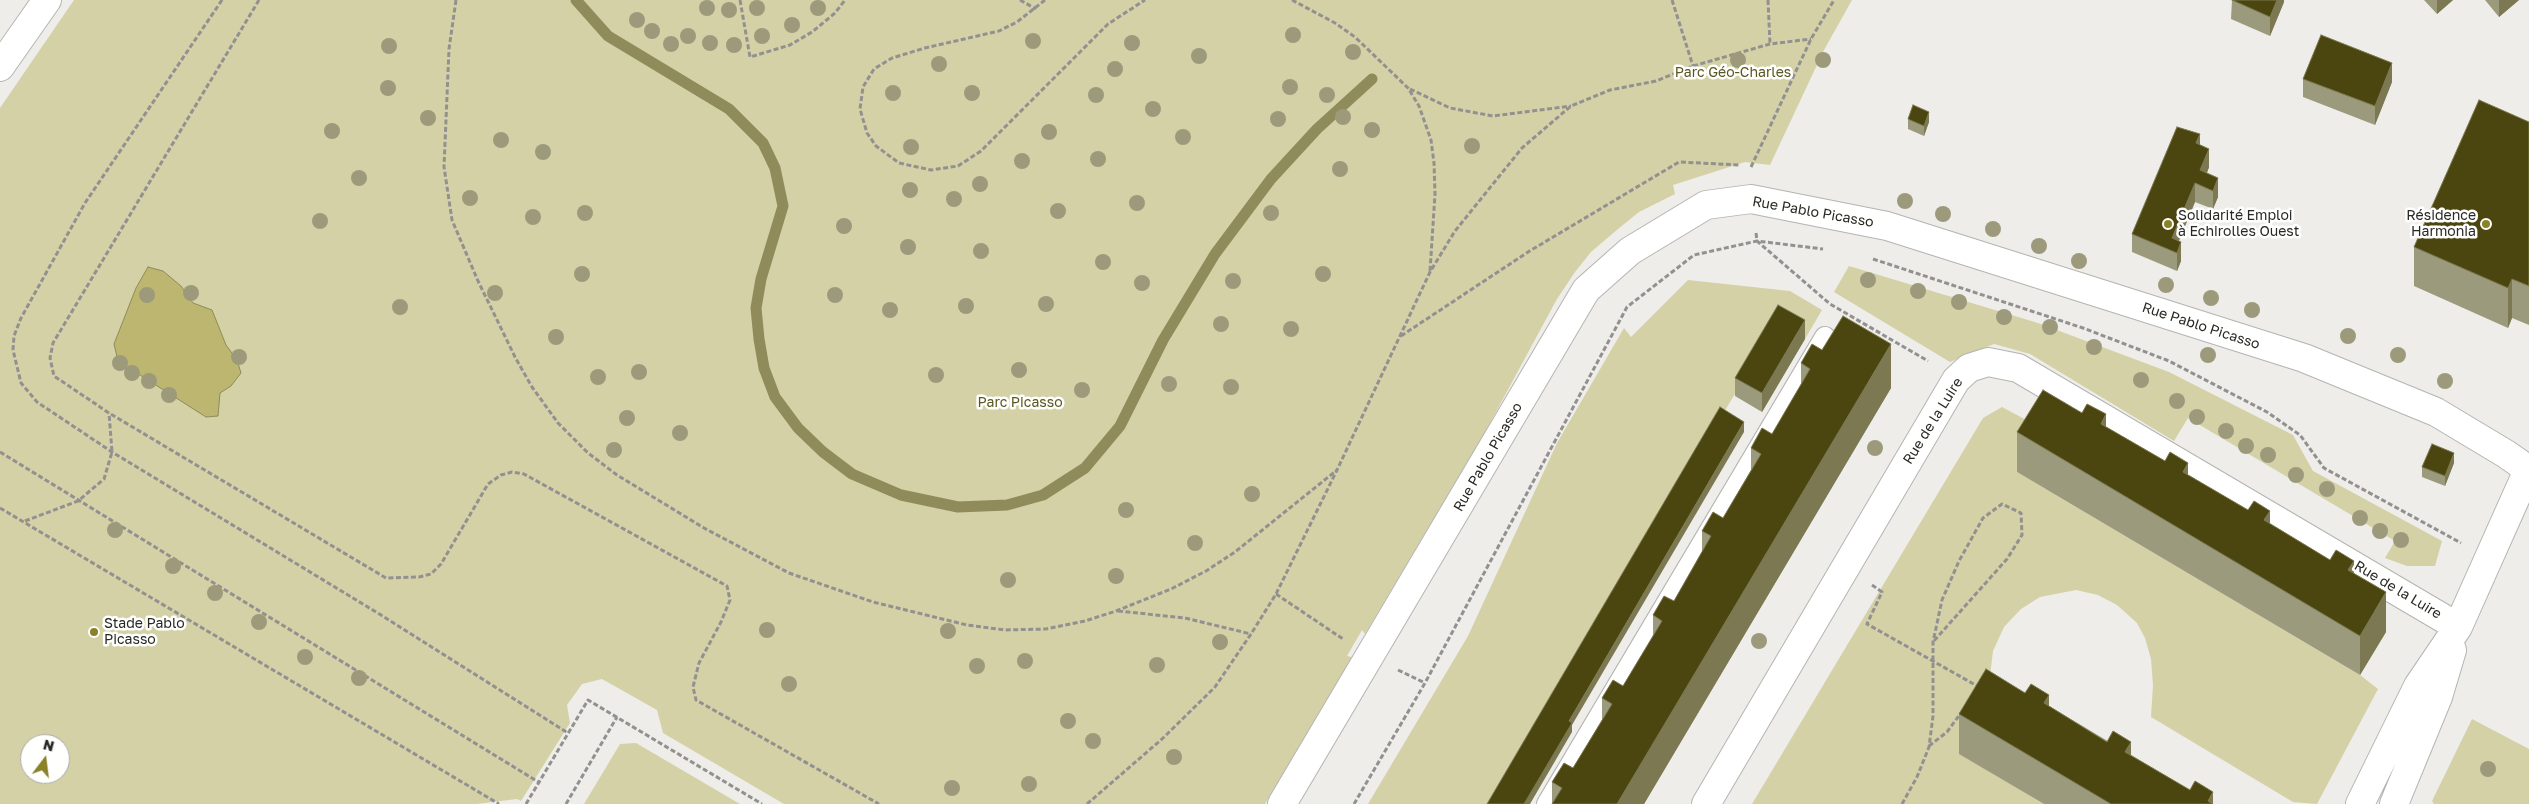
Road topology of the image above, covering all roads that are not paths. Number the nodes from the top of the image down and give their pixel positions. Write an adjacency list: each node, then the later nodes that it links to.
1 (47, 0): 2 (street)
2 (0, 67)
3 (1825, 337): 7 (lane)
4 (2529, 469): 5 (street); 6 (street, Rue Pablo Picasso)
5 (2458, 627): 8 (street, Rue de la Luire); 9 (street); 10 (street)
6 (1282, 804)
7 (1547, 804)
8 (1706, 804)
9 (2360, 804)
10 (2394, 804)

